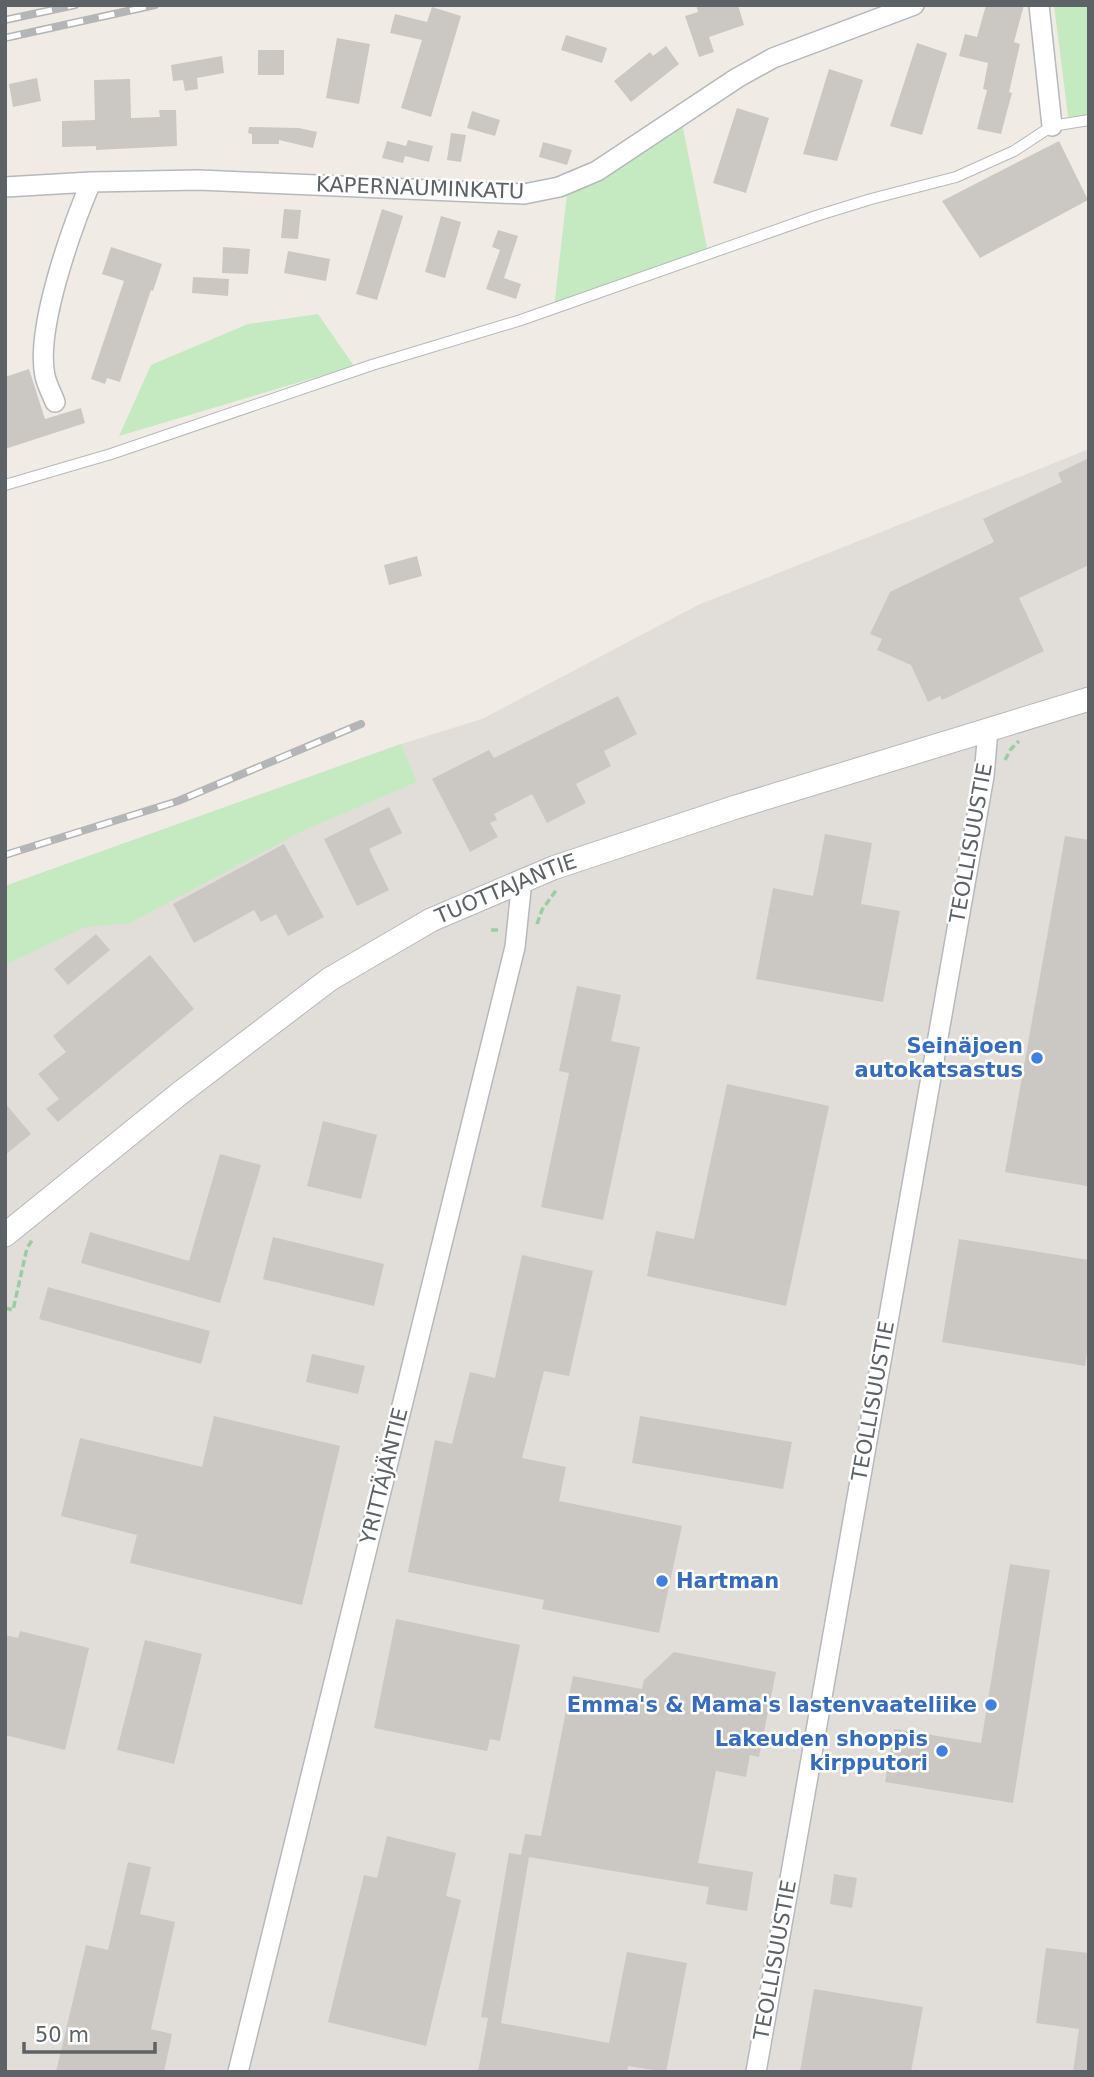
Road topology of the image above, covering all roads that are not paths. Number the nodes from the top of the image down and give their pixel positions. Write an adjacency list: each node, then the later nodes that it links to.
1 (914, 5): 5 (street, KAPERNAUMINKATU)
2 (1039, 5): 4 (street)
3 (1089, 120): 4 (lane)
4 (1052, 126): 8 (lane)
5 (91, 182): 6 (street, KAPERNAUMINKATU); 7 (street)
6 (5, 187)
7 (55, 402)
8 (5, 485)
9 (1089, 699): 10 (street, TUOTTAJANTIE)
10 (988, 730): 11 (street, TUOTTAJANTIE); 14 (street, TEOLLISUUSTIE)
11 (522, 880): 12 (street, TUOTTAJANTIE); 13 (street, YRITTÄJÄNTIE)
12 (5, 1235)
13 (238, 2072)
14 (756, 2072)

